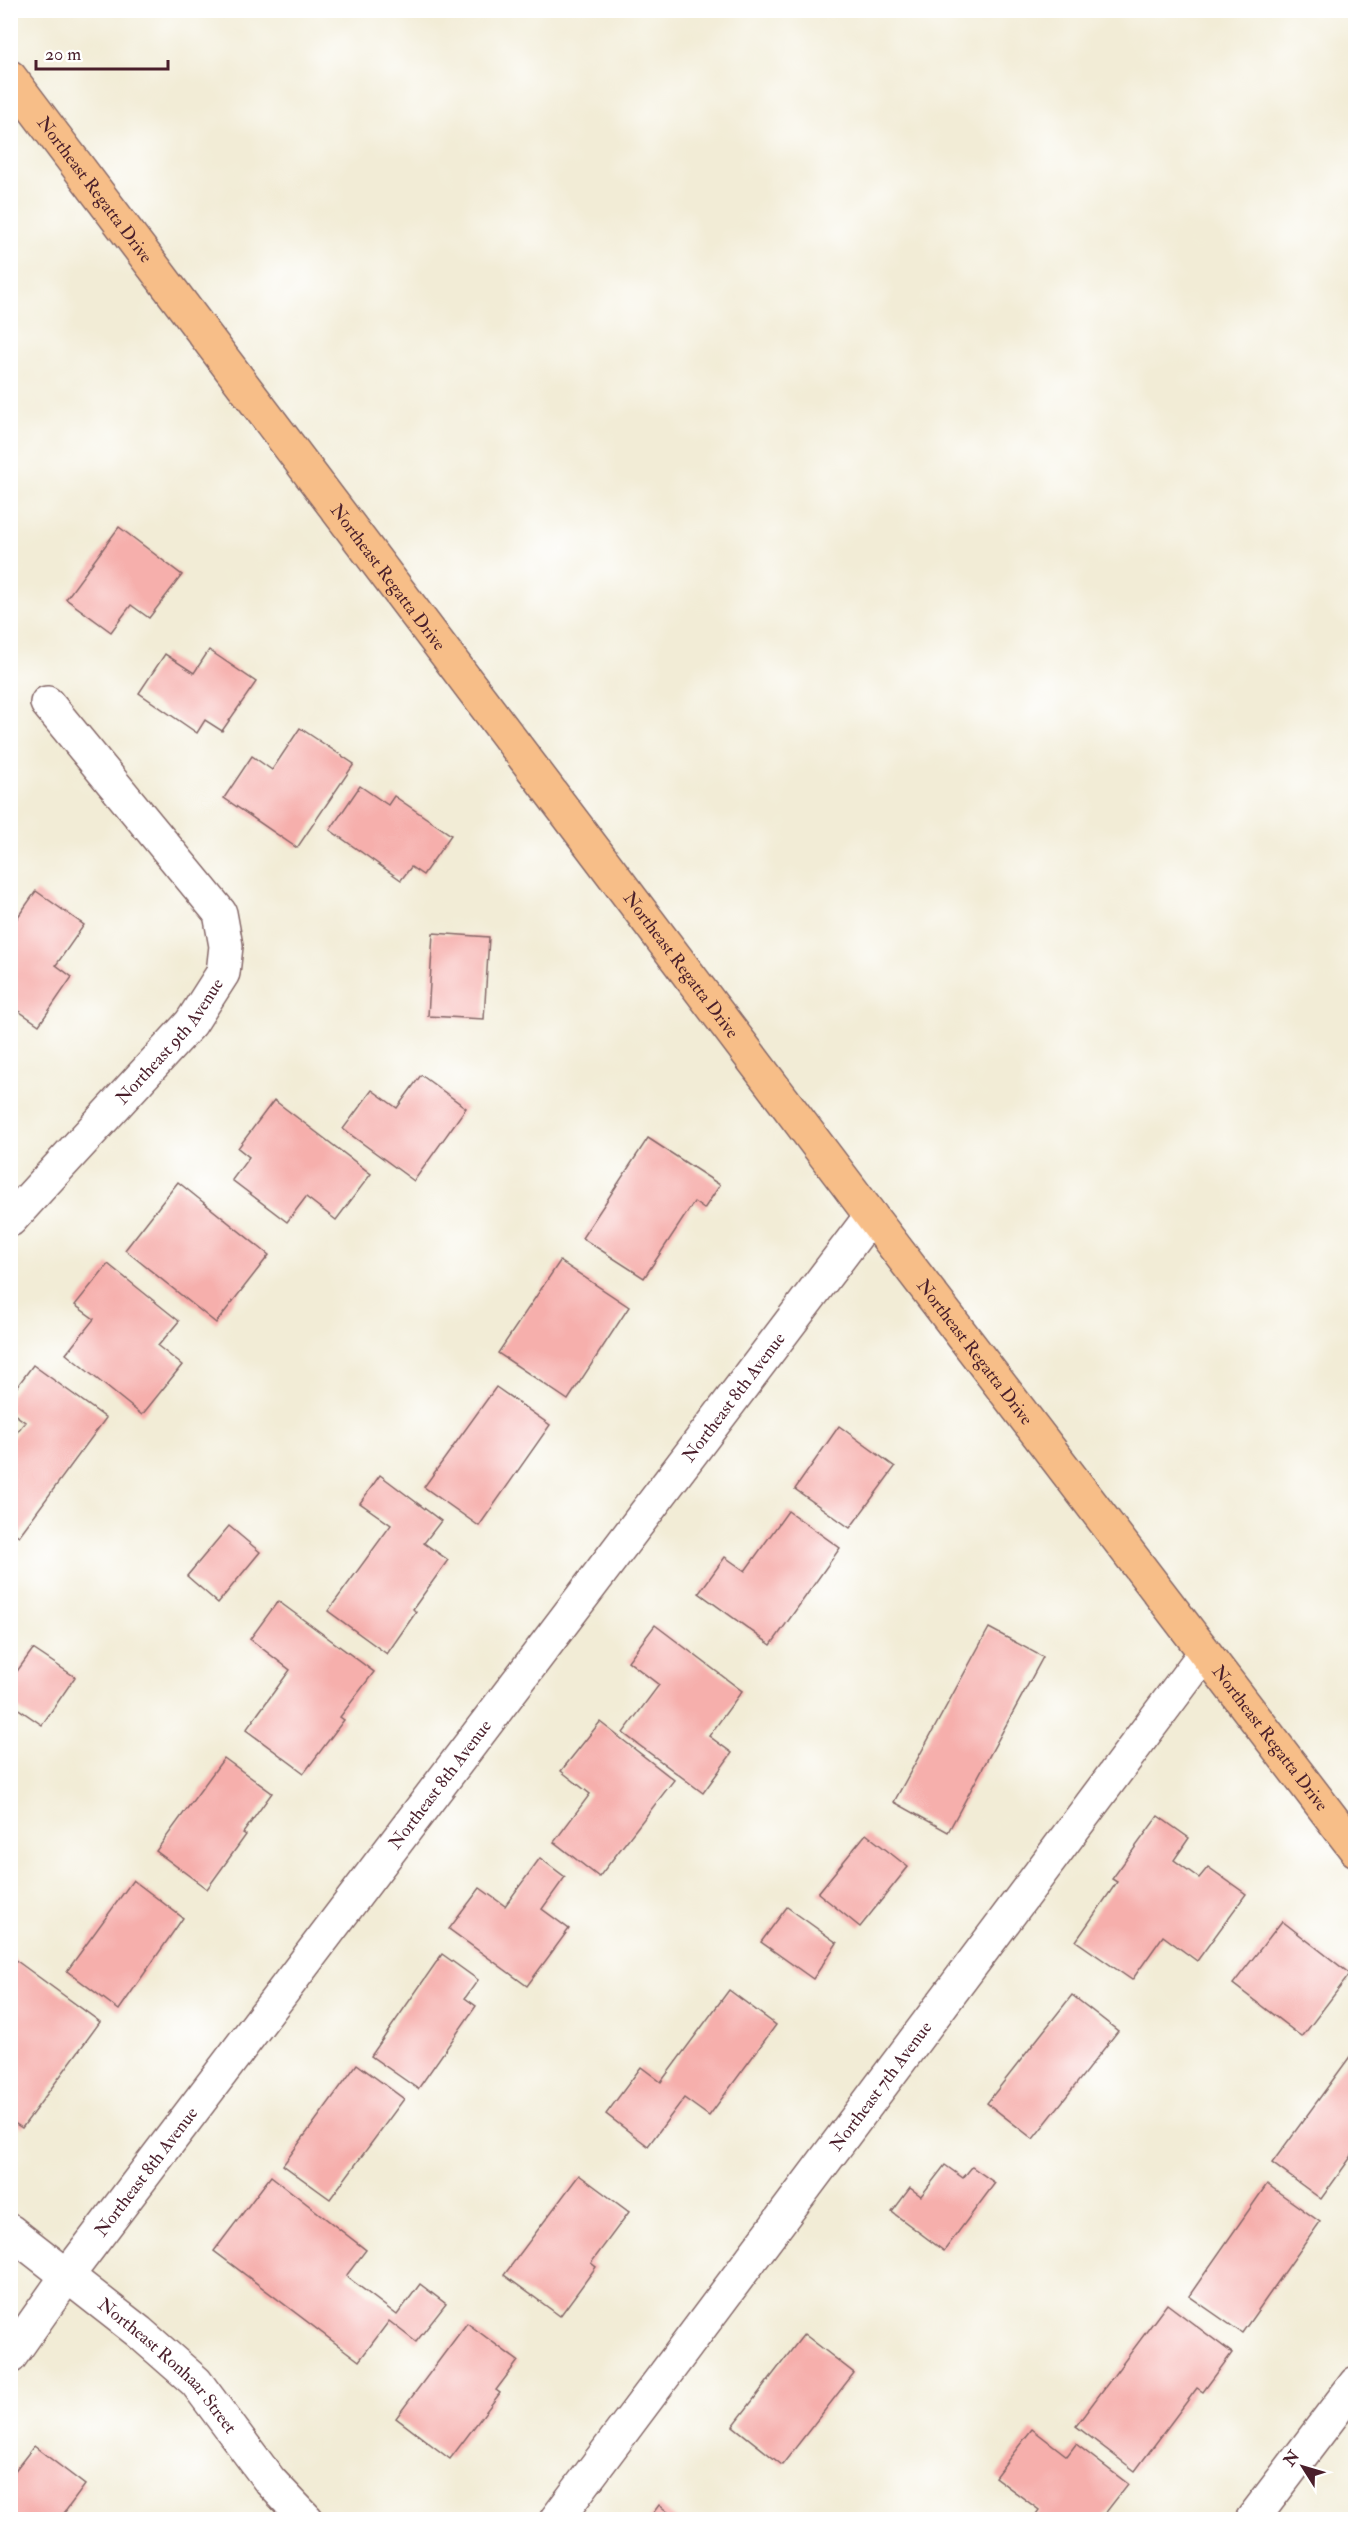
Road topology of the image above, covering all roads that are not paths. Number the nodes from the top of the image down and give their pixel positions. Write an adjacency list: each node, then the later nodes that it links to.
1 (10, 77): 3 (main road, Northeast Regatta Drive)
2 (47, 704): 4 (street, Northeast 9th Avenue)
3 (871, 1216): 5 (main road, Northeast Regatta Drive); 8 (street, Northeast 8th Avenue)
4 (10, 1220)
5 (1204, 1654): 6 (main road, Northeast Regatta Drive); 12 (street, Northeast 7th Avenue)
6 (1356, 1850)
7 (10, 2231): 8 (street, Northeast Ronhaar Street)
8 (67, 2276): 9 (street, Northeast 8th Avenue); 11 (street, Northeast Ronhaar Street)
9 (10, 2357)
10 (1356, 2383): 13 (street)
11 (307, 2520)
12 (556, 2520)
13 (1252, 2520)

